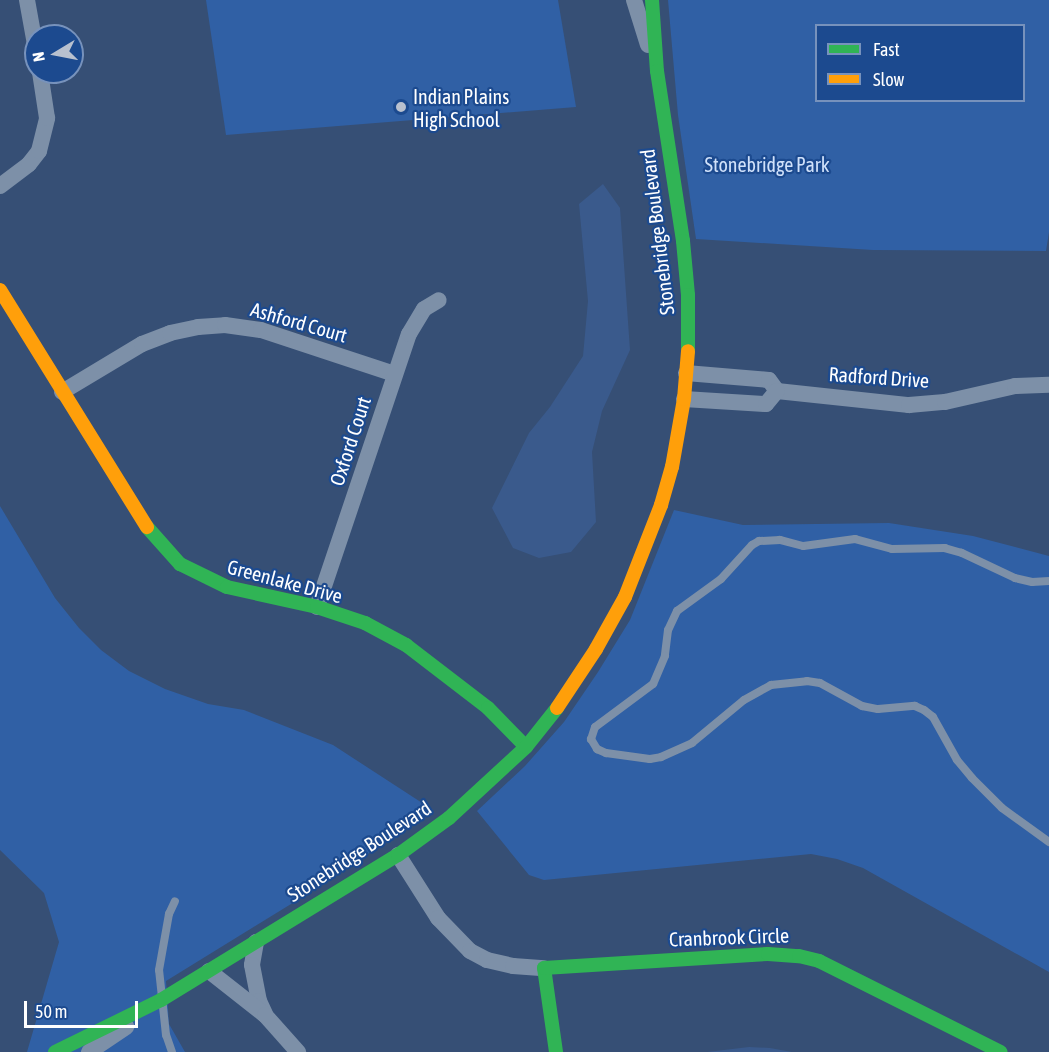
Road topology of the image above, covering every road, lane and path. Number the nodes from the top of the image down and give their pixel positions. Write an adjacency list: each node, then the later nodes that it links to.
1 (27, 0): 4 (street)
2 (634, 0): 5 (street, Stonebridge Boulevard)
3 (652, 0): 5 (street, Stonebridge Boulevard)
4 (31, 24)
5 (657, 71): 10 (street, Stonebridge Boulevard)
6 (42, 84): 7 (street)
7 (0, 186)
8 (0, 290): 14 (street, Greenlake Drive)
9 (439, 300): 11 (street, Oxford Court)
10 (686, 373): 13 (street, Radford Drive); 15 (street, Stonebridge Boulevard)
11 (395, 374): 14 (street, Ashford Court); 17 (street, Oxford Court)
12 (1049, 385): 13 (street, Radford Drive)
13 (777, 391): 15 (street)
14 (62, 392): 17 (street, Greenlake Drive)
15 (684, 399): 18 (street, Stonebridge Boulevard)
16 (1049, 581): 19 (lane)
17 (317, 607): 18 (street, Greenlake Drive)
18 (526, 747): 20 (street, Stonebridge Boulevard)
19 (1049, 842)
20 (398, 855): 22 (street, Stonebridge Boulevard); 23 (street, Cranbrook Circle)
21 (175, 901): 25 (lane)
22 (256, 942): 24 (street, Stonebridge Boulevard); 27 (street)
23 (544, 968): 32 (street); 33 (street, Cranbrook Circle)
24 (209, 971): 25 (street, Stonebridge Boulevard); 27 (street)
25 (161, 1000): 26 (street, Stonebridge Boulevard); 30 (lane)
26 (142, 1008): 28 (street, Stonebridge Boulevard); 29 (street, Stonebridge Boulevard)
27 (265, 1015): 31 (street)
28 (55, 1052)
29 (89, 1052)
30 (172, 1052)
31 (298, 1052)
32 (556, 1052)
33 (1001, 1052)

